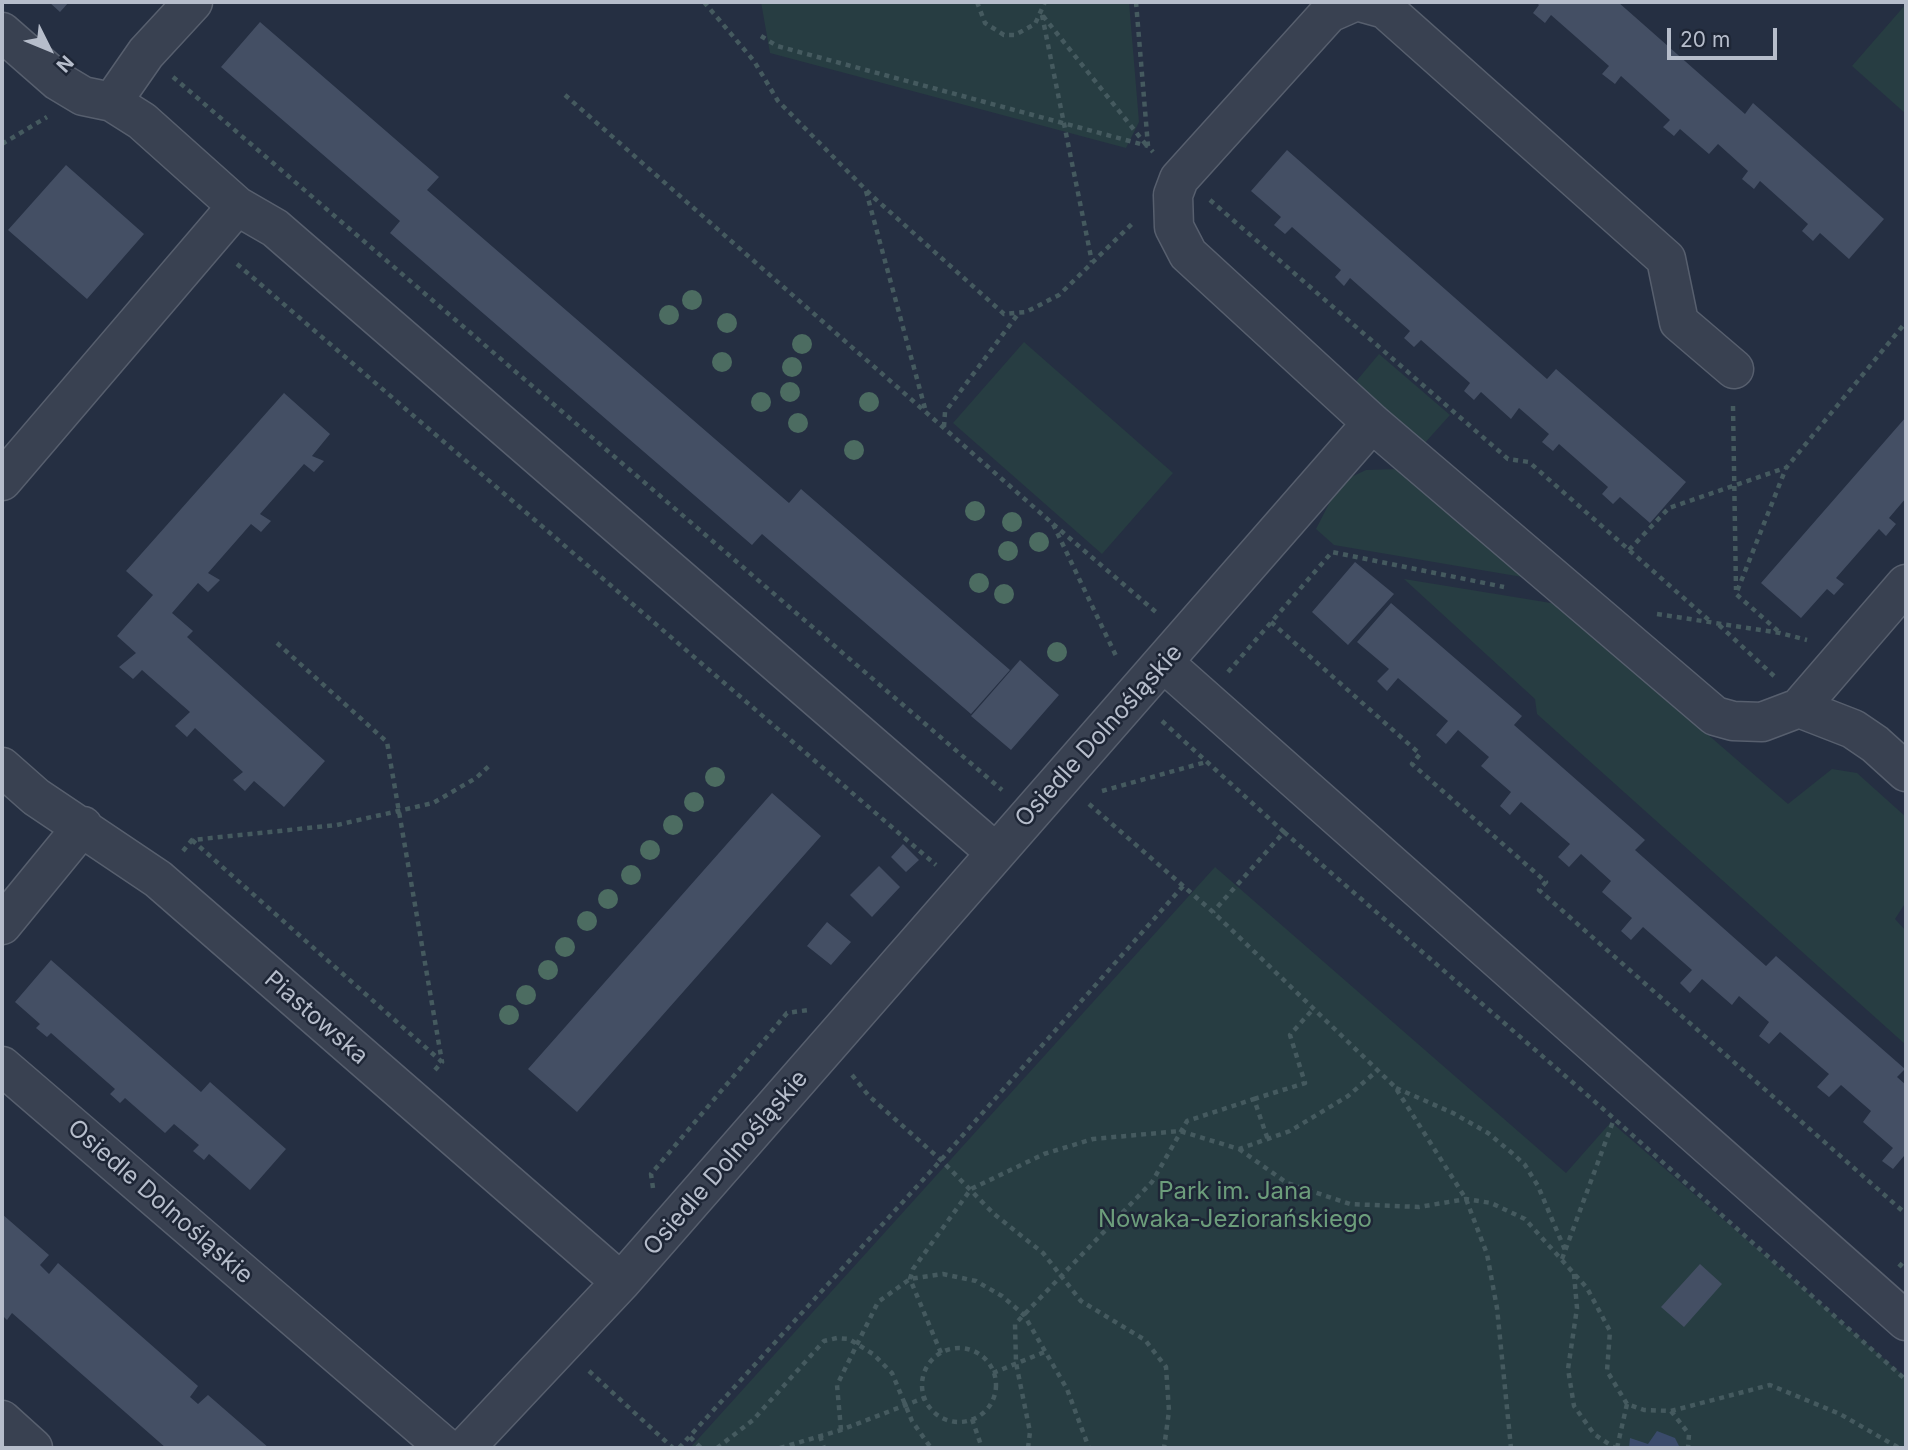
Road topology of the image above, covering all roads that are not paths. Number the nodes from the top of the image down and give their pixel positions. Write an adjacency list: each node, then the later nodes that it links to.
1 (193, 2): 5 (street)
2 (1354, 2): 8 (street)
3 (1360, 2): 7 (street)
4 (2, 32): 5 (street)
5 (112, 102): 6 (street)
6 (237, 206): 9 (street); 16 (street)
7 (1734, 369)
8 (1372, 423): 11 (street, Osiedle Dolnośląskie); 12 (street)
9 (2, 481)
10 (1906, 584): 12 (street)
11 (1164, 663): 16 (street, Osiedle Dolnośląskie); 20 (street)
12 (1799, 708): 14 (street)
13 (2, 767): 15 (street, Piastowska)
14 (1906, 772)
15 (83, 826): 17 (street); 19 (street, Piastowska)
16 (984, 844): 19 (street, Osiedle Dolnośląskie)
17 (2, 925)
18 (2, 1066): 23 (street, Osiedle Dolnośląskie)
19 (621, 1282): 24 (street, Osiedle Dolnośląskie)
20 (1906, 1321)
21 (2, 1420): 22 (street)
22 (33, 1448)
23 (446, 1448)
24 (465, 1448)

